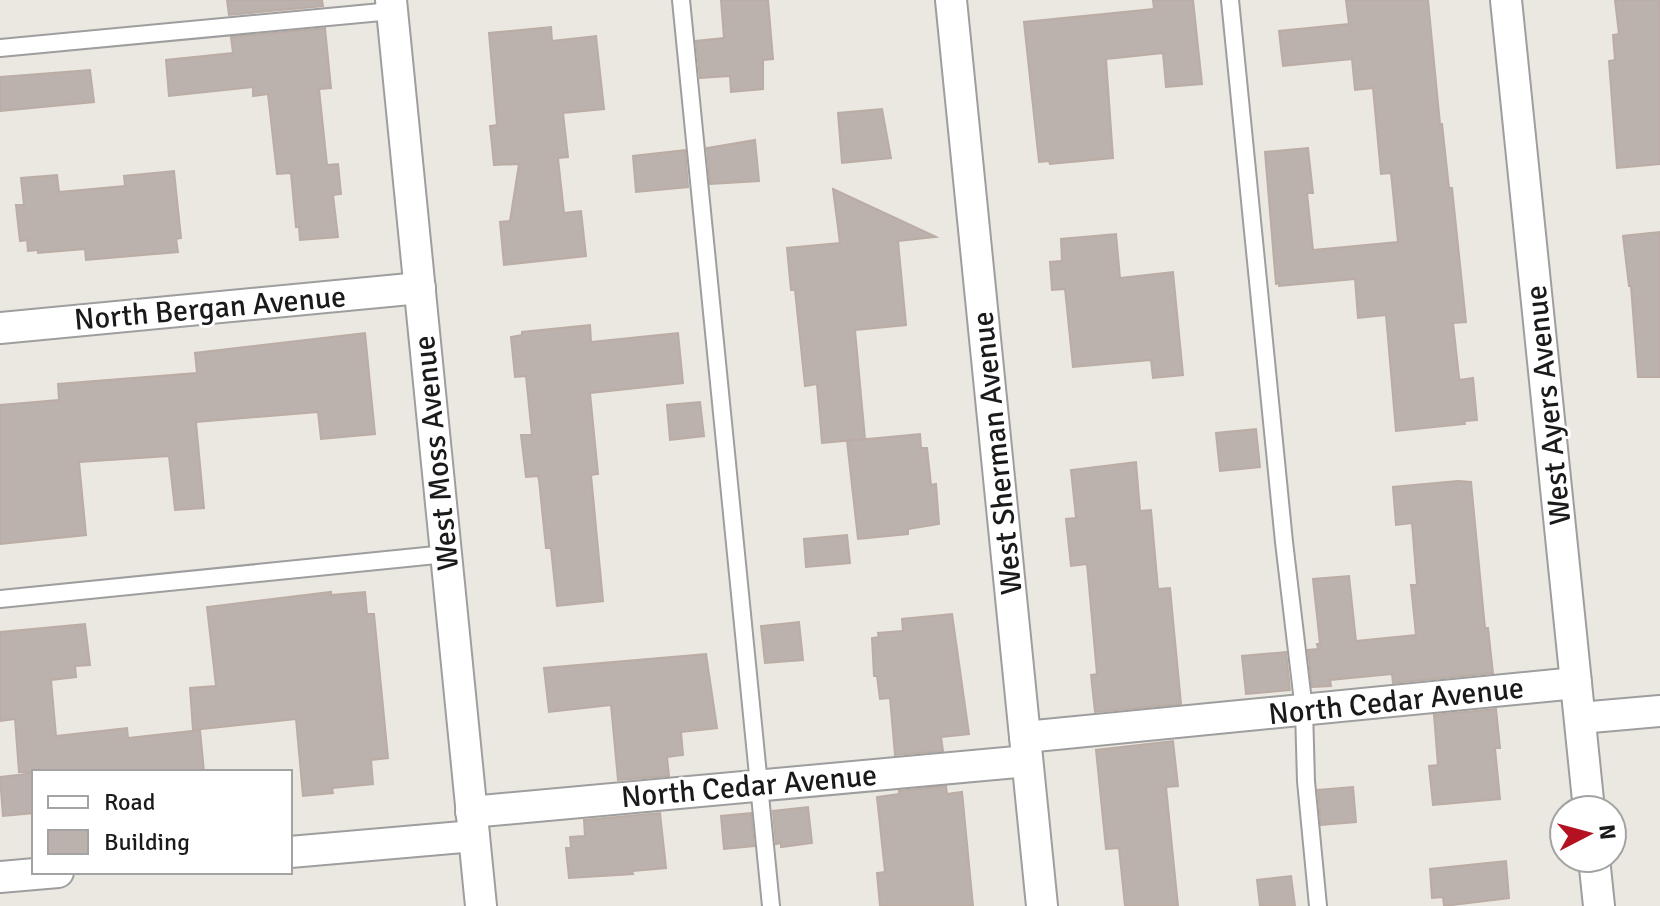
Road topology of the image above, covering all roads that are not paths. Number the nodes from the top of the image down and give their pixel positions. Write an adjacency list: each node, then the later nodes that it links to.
1 (681, 0): 16 (lane)
2 (951, 0): 15 (street, West Sherman Avenue)
3 (1230, 0): 12 (lane)
4 (1506, 0): 11 (street, West Ayers Avenue)
5 (391, 5): 6 (lane); 7 (street, West Moss Avenue)
6 (0, 48)
7 (420, 288): 8 (street, North Bergan Avenue); 9 (street, West Moss Avenue)
8 (0, 328)
9 (446, 554): 10 (lane); 18 (street, West Moss Avenue)
10 (0, 599)
11 (1576, 683): 12 (street, North Cedar Avenue); 14 (street, West Ayers Avenue)
12 (1304, 710): 15 (street, North Cedar Avenue); 26 (lane)
13 (1660, 711): 14 (street)
14 (1580, 718): 17 (street, West Ayers Avenue)
15 (1026, 749): 16 (street, North Cedar Avenue); 25 (street, West Sherman Avenue)
16 (758, 785): 18 (street, North Cedar Avenue); 24 (lane)
17 (1587, 794)
18 (472, 824): 19 (street, North Cedar Avenue); 23 (street, West Moss Avenue)
19 (292, 852)
20 (35, 874): 22 (street)
21 (1596, 874): 27 (street)
22 (0, 877)
23 (481, 906)
24 (771, 906)
25 (1042, 906)
26 (1318, 906)
27 (1599, 906)

